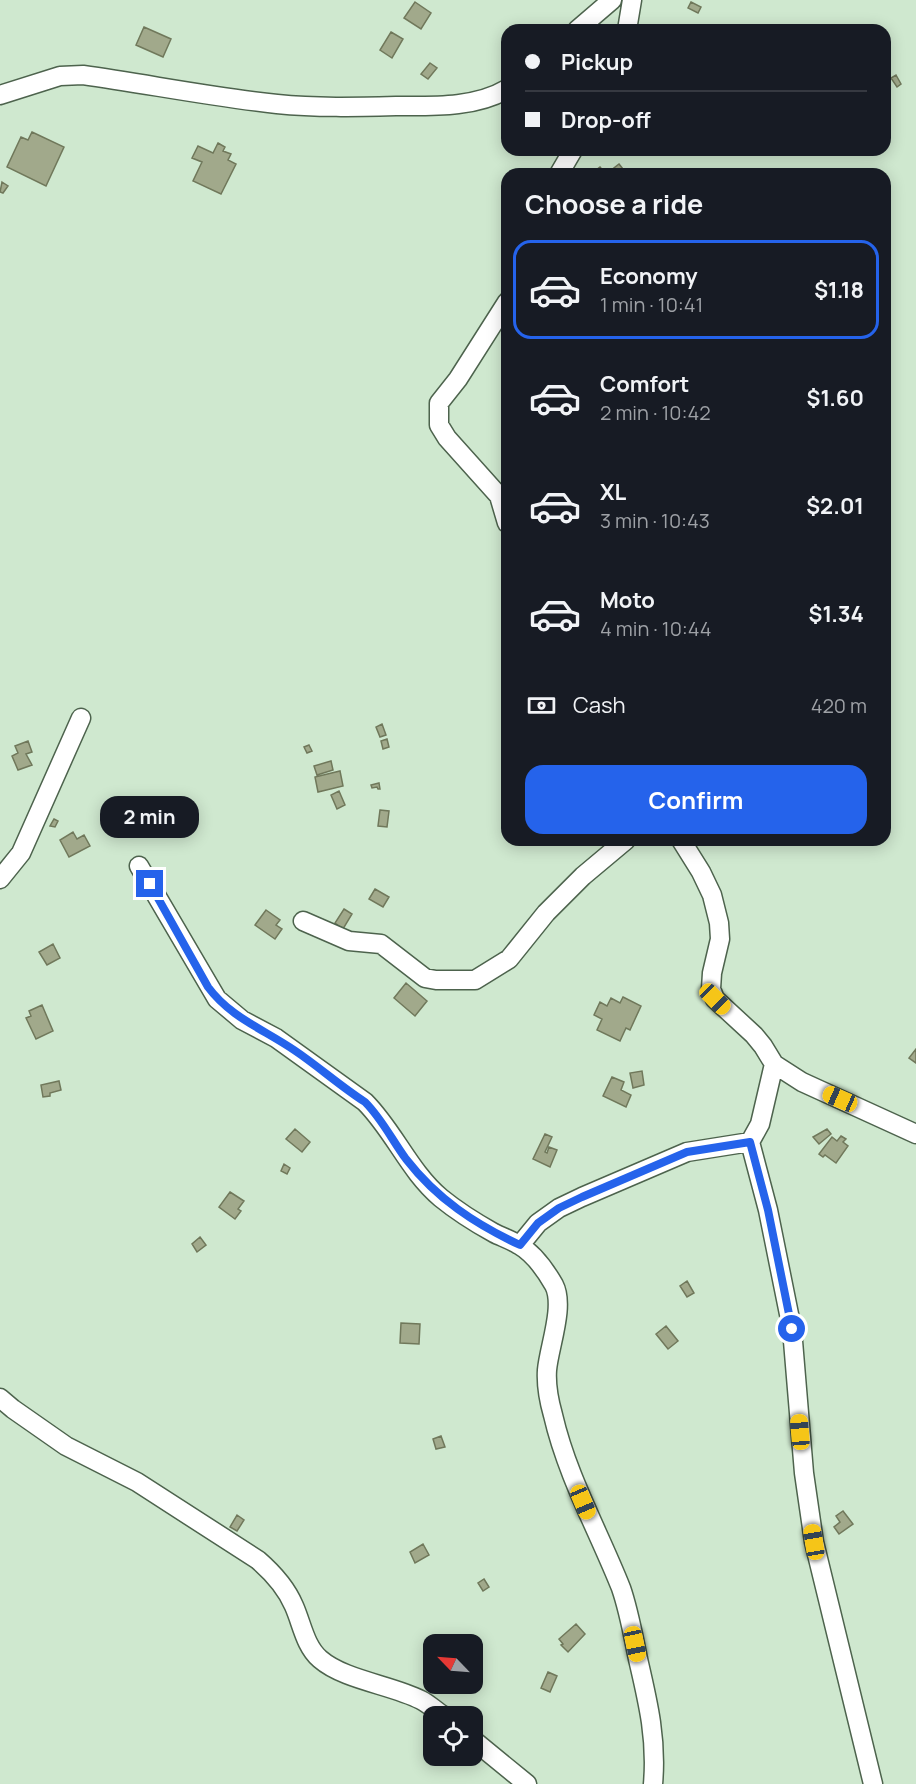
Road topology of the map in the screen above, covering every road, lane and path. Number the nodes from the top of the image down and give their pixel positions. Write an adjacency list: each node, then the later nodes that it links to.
1 (612, 0): 3 (street)
2 (632, 0): 4 (street)
3 (584, 24)
4 (628, 24)
5 (501, 92): 6 (street)
6 (0, 95)
7 (501, 311): 8 (street)
8 (501, 503)
9 (81, 718): 13 (street)
10 (619, 846): 14 (street)
11 (685, 846): 15 (street)
12 (139, 866): 18 (street)
13 (0, 879)
14 (303, 921)
15 (774, 1065): 16 (street); 17 (street)
16 (916, 1134)
17 (750, 1142): 18 (street); 24 (street)
18 (520, 1245): 23 (street)
19 (0, 1398): 20 (street)
20 (431, 1706)
21 (483, 1748): 22 (street)
22 (527, 1784)
23 (653, 1784)
24 (873, 1784)

